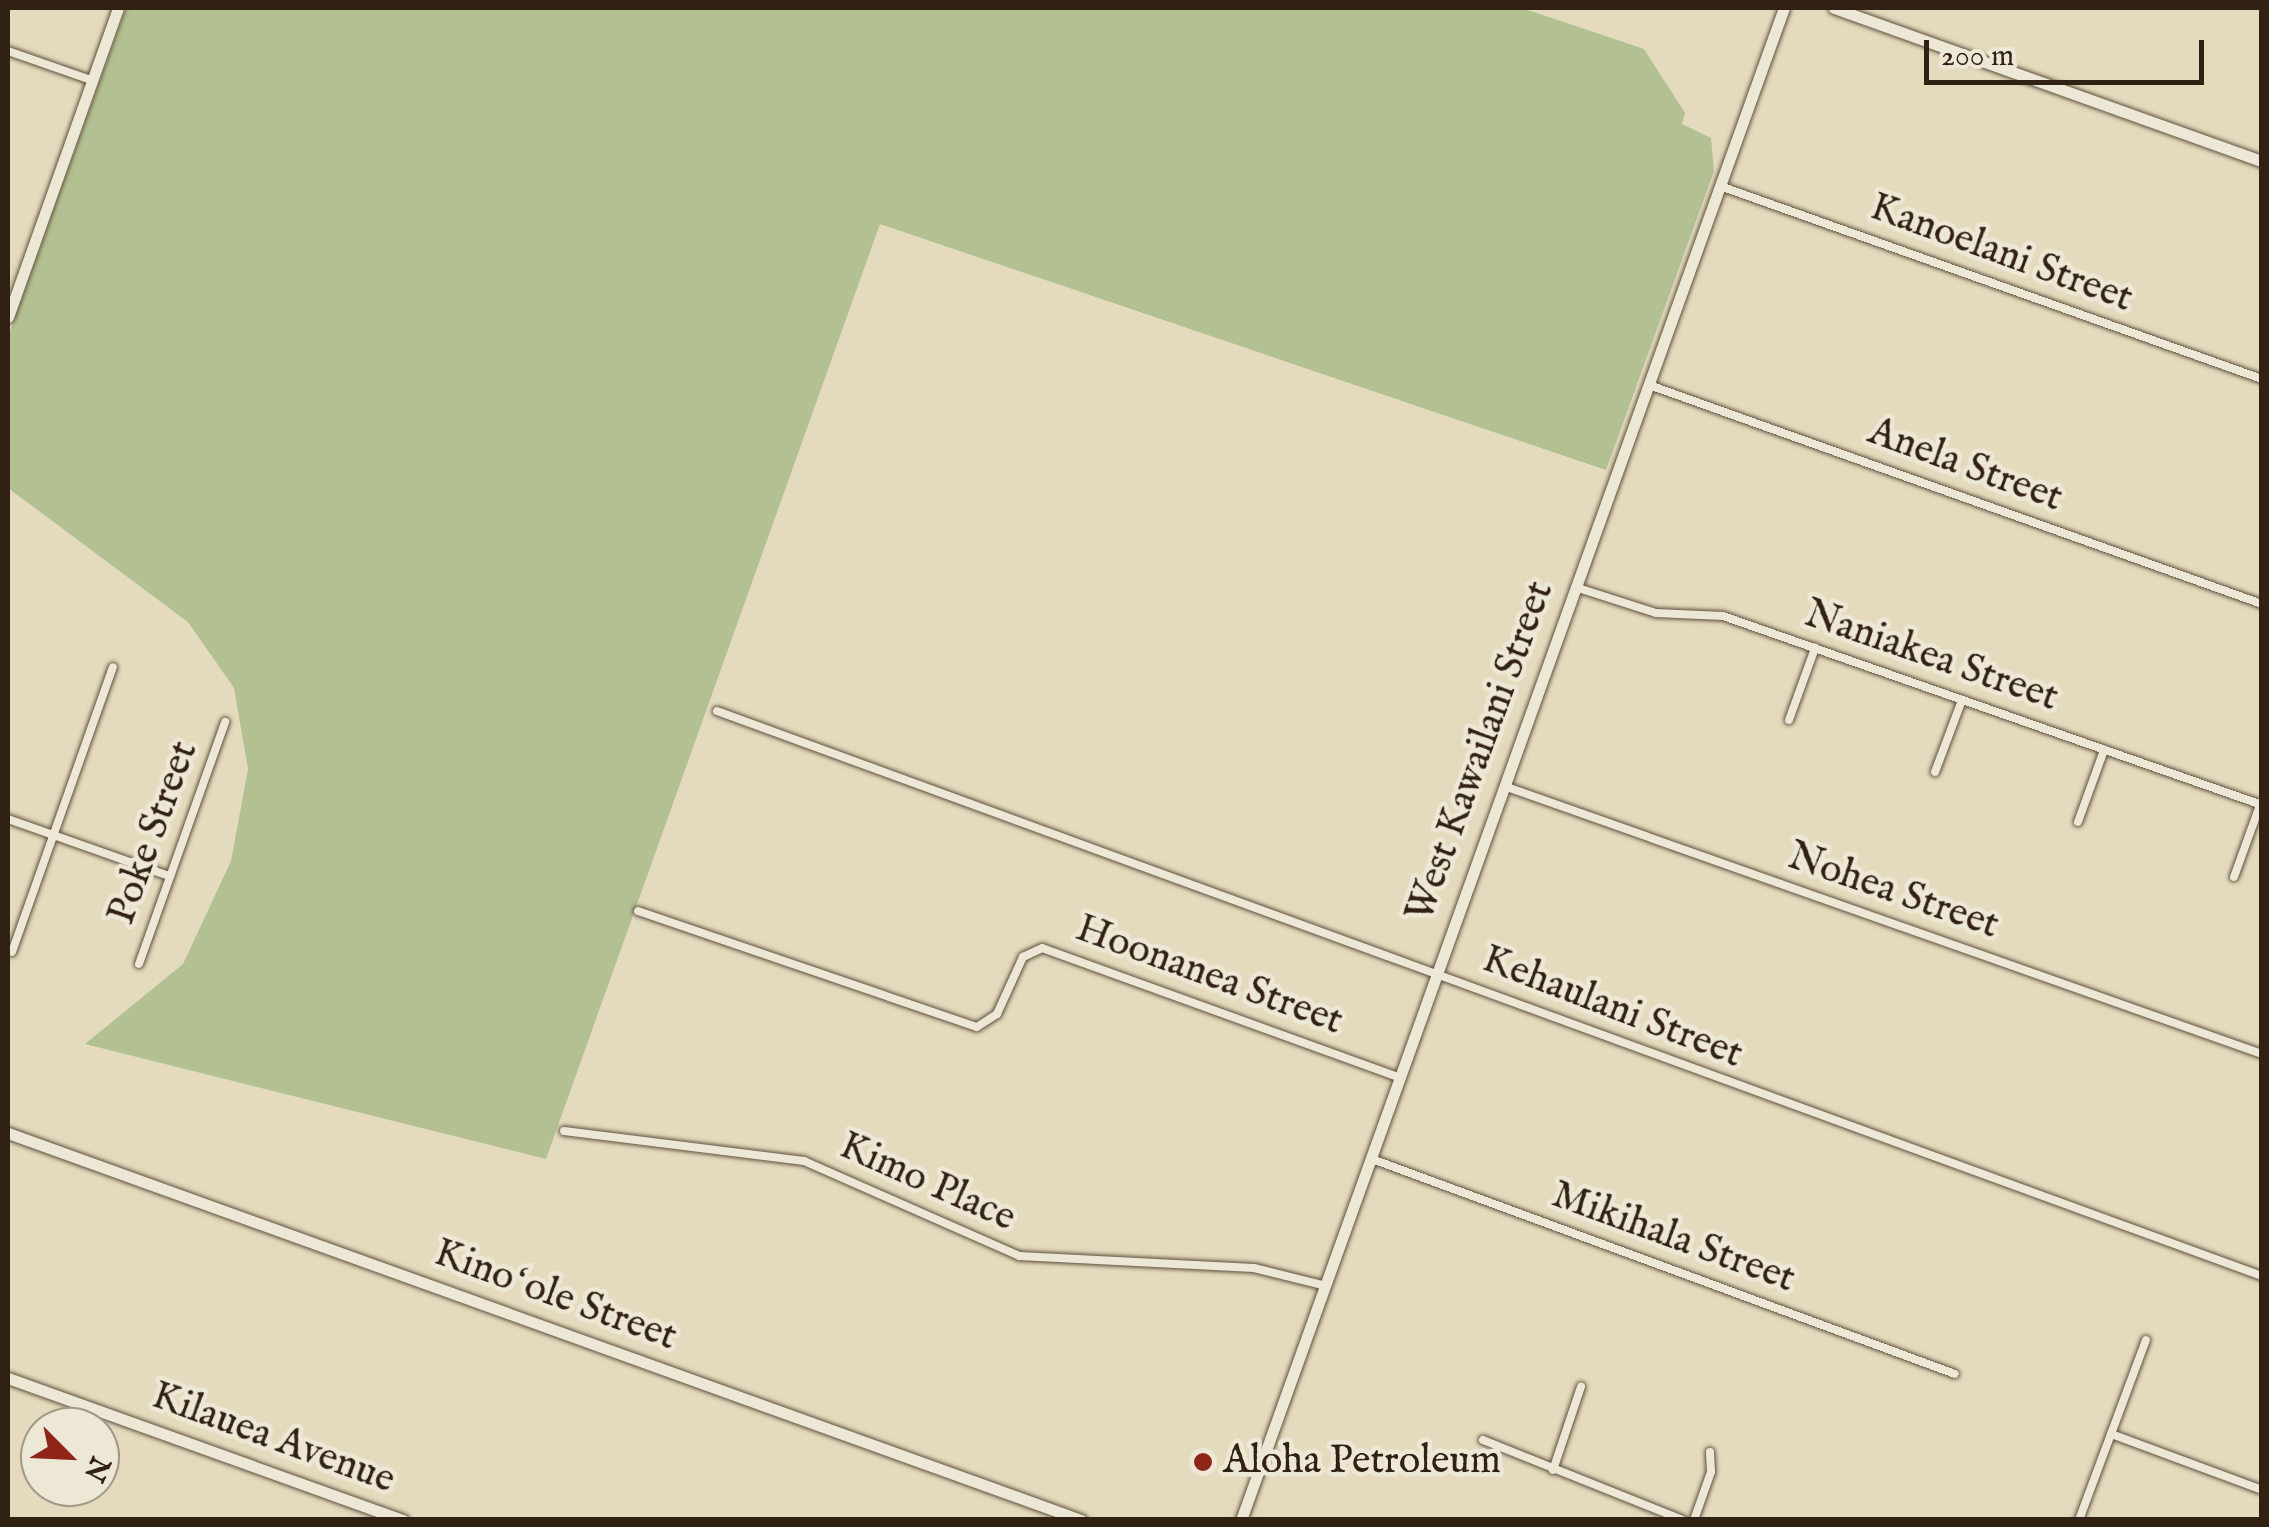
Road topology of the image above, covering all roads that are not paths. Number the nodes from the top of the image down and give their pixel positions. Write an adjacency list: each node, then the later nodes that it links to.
1 (118, 8): 5 (street)
2 (1784, 8): 7 (street, West Kawailani Street)
3 (1834, 8): 6 (street)
4 (8, 51): 5 (street)
5 (92, 80): 8 (street)
6 (2262, 161)
7 (1720, 186): 10 (street, Kanoelani Street); 11 (street, West Kawailani Street)
8 (12, 288): 9 (street)
9 (8, 317)
10 (2262, 379)
11 (1648, 385): 12 (street, West Kawailani Street); 13 (street, Anela Street)
12 (1575, 587): 14 (street, Naniakea Street); 22 (street, West Kawailani Street)
13 (2262, 604)
14 (1815, 648): 16 (street, Naniakea Street); 18 (street)
15 (113, 667): 26 (street)
16 (1962, 700): 20 (street, Naniakea Street); 21 (street)
17 (717, 710): 32 (street, Kehaulani Street)
18 (1789, 720)
19 (225, 722): 27 (street, Poke Street)
20 (2104, 750): 23 (street, Naniakea Street); 25 (street)
21 (1935, 772)
22 (1504, 786): 32 (street, West Kawailani Street); 33 (street, Nohea Street)
23 (2261, 805): 28 (street)
24 (8, 818): 26 (street)
25 (2078, 822)
26 (54, 835): 27 (street); 30 (street)
27 (169, 876): 31 (street, Poke Street)
28 (2234, 876)
29 (638, 911): 34 (street, Hoonanea Street)
30 (12, 952)
31 (139, 964)
32 (1437, 972): 34 (street, West Kawailani Street); 38 (street, Kehaulani Street)
33 (2262, 1054)
34 (1399, 1076): 37 (street, West Kawailani Street)
35 (564, 1131): 39 (street, Kimo Place)
36 (8, 1133): 50 (street, Kinoʻole Street)
37 (1372, 1158): 39 (street, West Kawailani Street); 41 (street, Mikihala Street)
38 (2262, 1276)
39 (1326, 1286): 51 (street, West Kawailani Street)
40 (2146, 1340): 44 (street)
41 (1954, 1374)
42 (8, 1378): 49 (street, Kilauea Avenue)
43 (1581, 1388): 47 (street)
44 (2111, 1434): 48 (street); 54 (street)
45 (1483, 1440): 47 (street)
46 (1710, 1452): 53 (street)
47 (1553, 1470): 52 (street)
48 (2262, 1490)
49 (403, 1520)
50 (1081, 1520)
51 (1241, 1520)
52 (1683, 1520)
53 (1694, 1520)
54 (2079, 1520)

